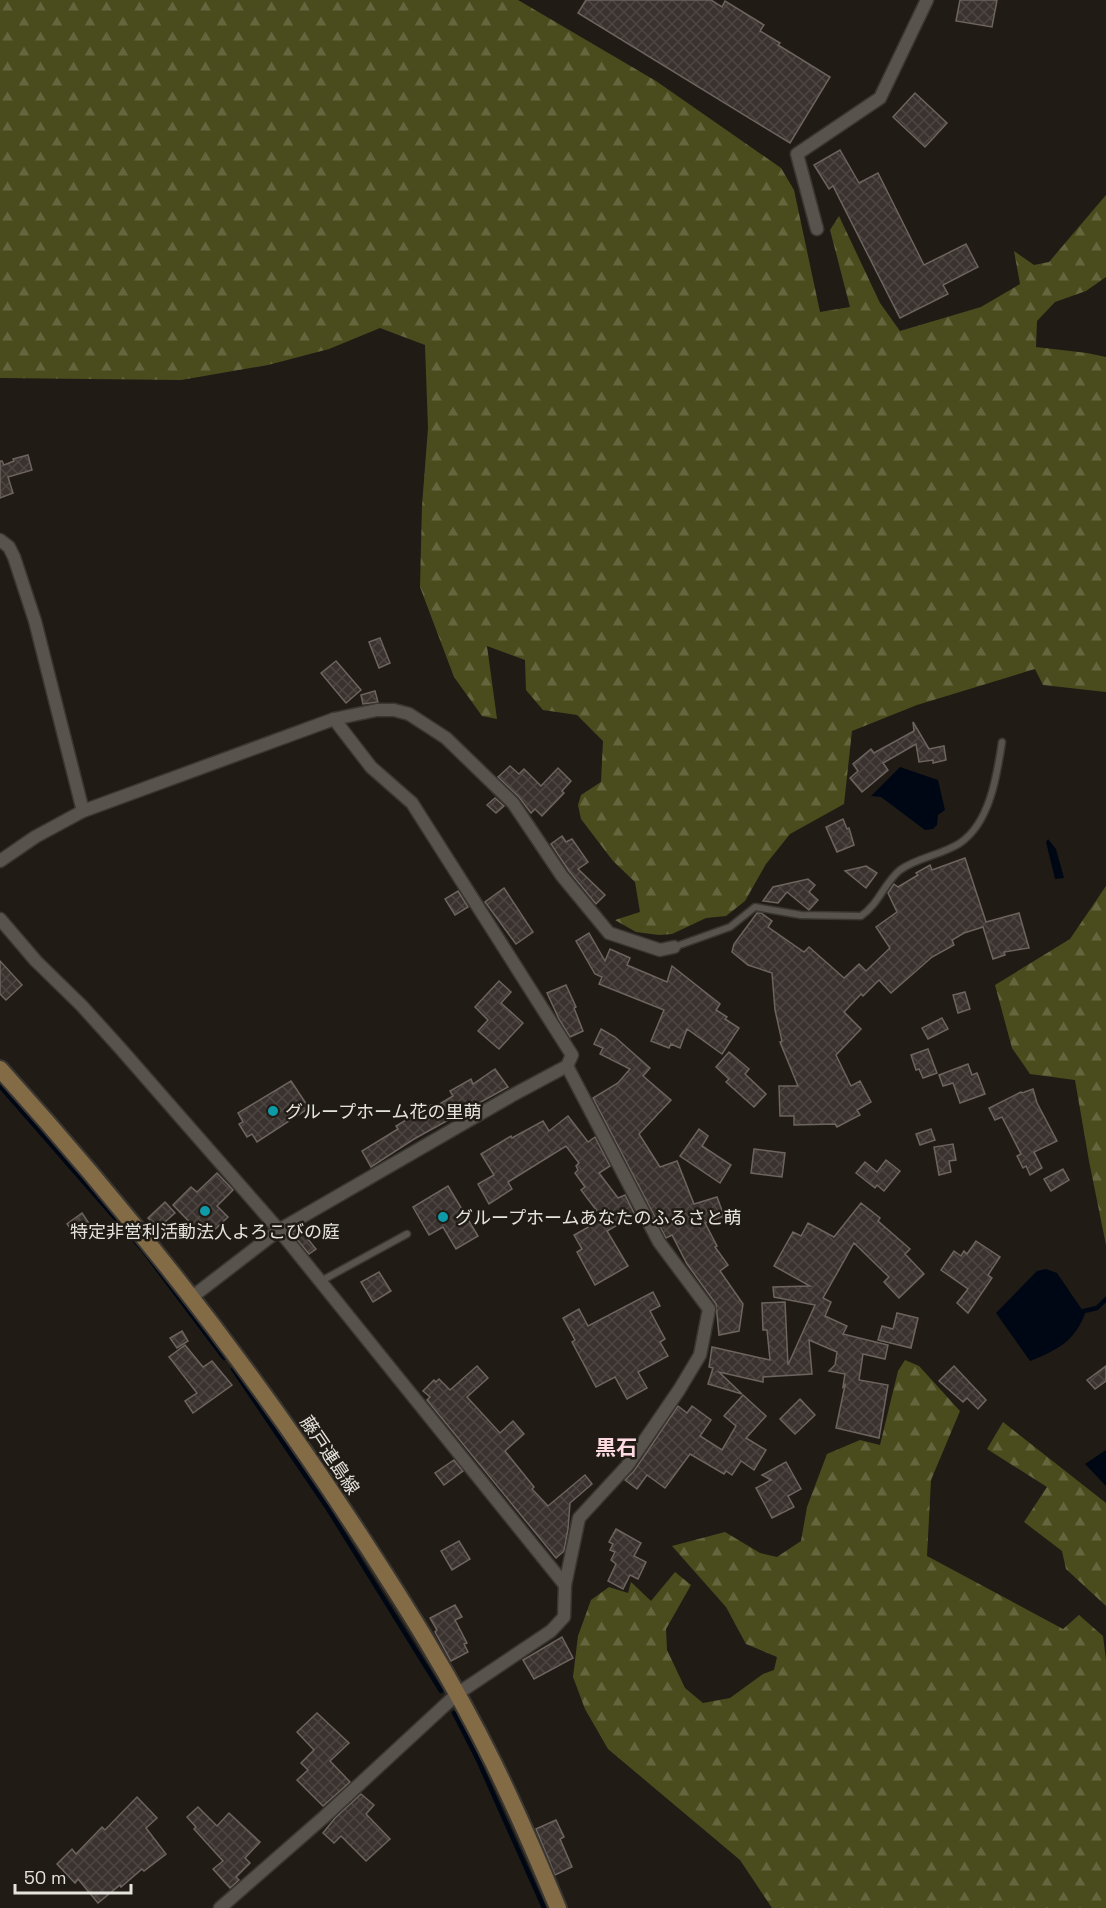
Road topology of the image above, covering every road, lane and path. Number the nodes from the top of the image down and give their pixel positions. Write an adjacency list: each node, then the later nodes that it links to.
1 (927, 0): 2 (street)
2 (817, 229)
3 (0, 540): 6 (street)
4 (334, 719): 6 (street); 9 (street); 10 (street)
5 (1002, 742): 9 (lane)
6 (83, 811): 7 (street)
7 (0, 861)
8 (0, 920): 12 (street)
9 (674, 947)
10 (567, 1066): 12 (street); 16 (street)
11 (0, 1069): 15 (main road, 藤戸連島線)
12 (279, 1230): 14 (street); 15 (street)
13 (407, 1234): 14 (lane)
14 (320, 1282): 16 (street)
15 (192, 1297): 17 (main road, 藤戸連島線)
16 (565, 1585): 17 (street)
17 (458, 1694): 18 (street); 19 (main road, 藤戸連島線)
18 (220, 1908)
19 (558, 1908)

